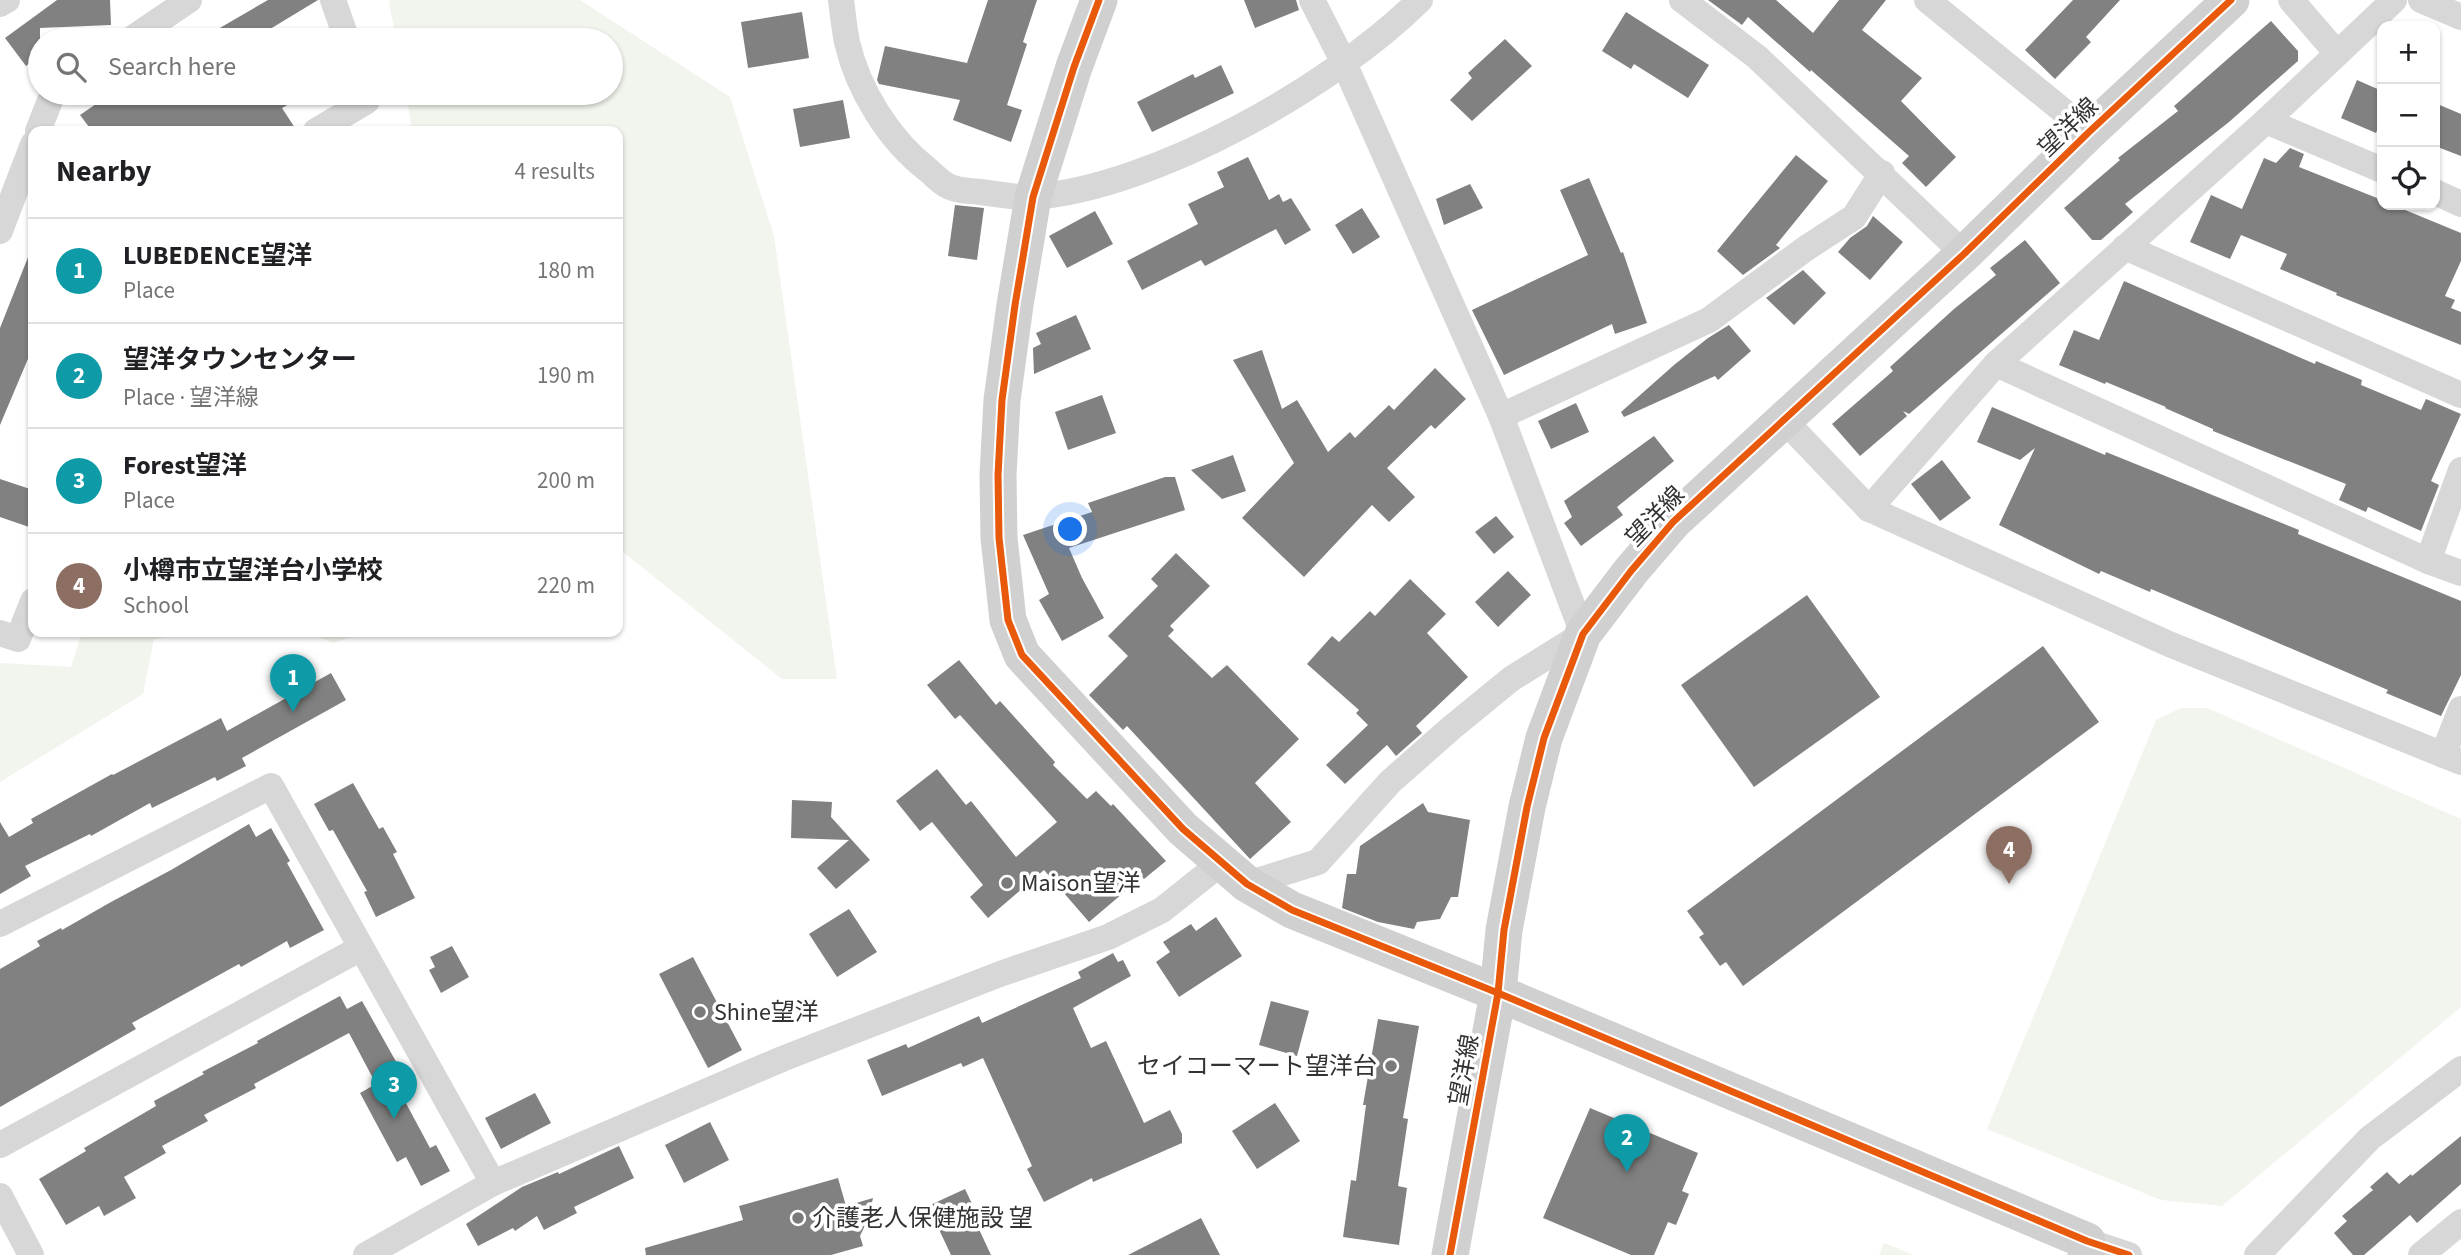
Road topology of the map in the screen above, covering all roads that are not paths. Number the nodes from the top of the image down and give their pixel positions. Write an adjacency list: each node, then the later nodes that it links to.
1 (7, 0): 13 (street)
2 (189, 0): 16 (street)
3 (333, 0): 17 (street)
4 (841, 0): 30 (street)
5 (1099, 0): 30 (street)
6 (1312, 0): 19 (street)
7 (1420, 0): 19 (street)
8 (1682, 0): 28 (street)
9 (1927, 0): 25 (street)
10 (2291, 0): 18 (street)
11 (2394, 0): 18 (street)
12 (2421, 0): 15 (street)
13 (0, 4)
14 (2215, 5): 25 (street, 望洋線)
15 (2461, 17)
16 (148, 28)
17 (342, 28)
18 (2336, 52): 22 (street)
19 (1344, 63): 30 (street); 37 (street)
20 (48, 105): 23 (street)
21 (360, 105): 24 (street)
22 (2266, 121): 27 (street); 33 (street)
23 (40, 126)
24 (324, 126)
25 (2090, 132): 34 (street, 望洋線)
26 (28, 157): 32 (street)
27 (2377, 168)
28 (1882, 173): 34 (street); 37 (street)
29 (2440, 194): 31 (street)
30 (1033, 197): 48 (street)
31 (2461, 204)
32 (0, 231)
33 (2125, 247): 35 (street); 36 (street)
34 (1964, 254): 38 (street, 望洋線)
35 (1996, 364): 40 (street); 41 (street)
36 (2461, 395)
37 (1501, 416): 45 (street)
38 (1785, 421): 40 (street); 45 (street, 望洋線)
39 (2461, 470): 41 (street)
40 (1869, 509): 47 (street)
41 (2427, 561): 42 (street)
42 (2461, 573)
43 (28, 614): 44 (street)
44 (0, 633)
45 (1583, 634): 48 (street); 51 (street, 望洋線)
46 (2461, 709): 47 (street)
47 (2452, 759)
48 (1234, 874): 51 (street); 54 (street)
49 (0, 924): 50 (street)
50 (362, 948): 53 (street); 54 (street)
51 (1498, 993): 57 (street); 60 (street, 望洋線)
52 (2461, 1069): 62 (street)
53 (0, 1145)
54 (493, 1183): 59 (street)
55 (0, 1196): 58 (street)
56 (2461, 1222): 63 (street)
57 (2086, 1248): 61 (street)
58 (31, 1255)
59 (366, 1255)
60 (1450, 1255)
61 (2129, 1255)
62 (2257, 1255)
63 (2421, 1255)

